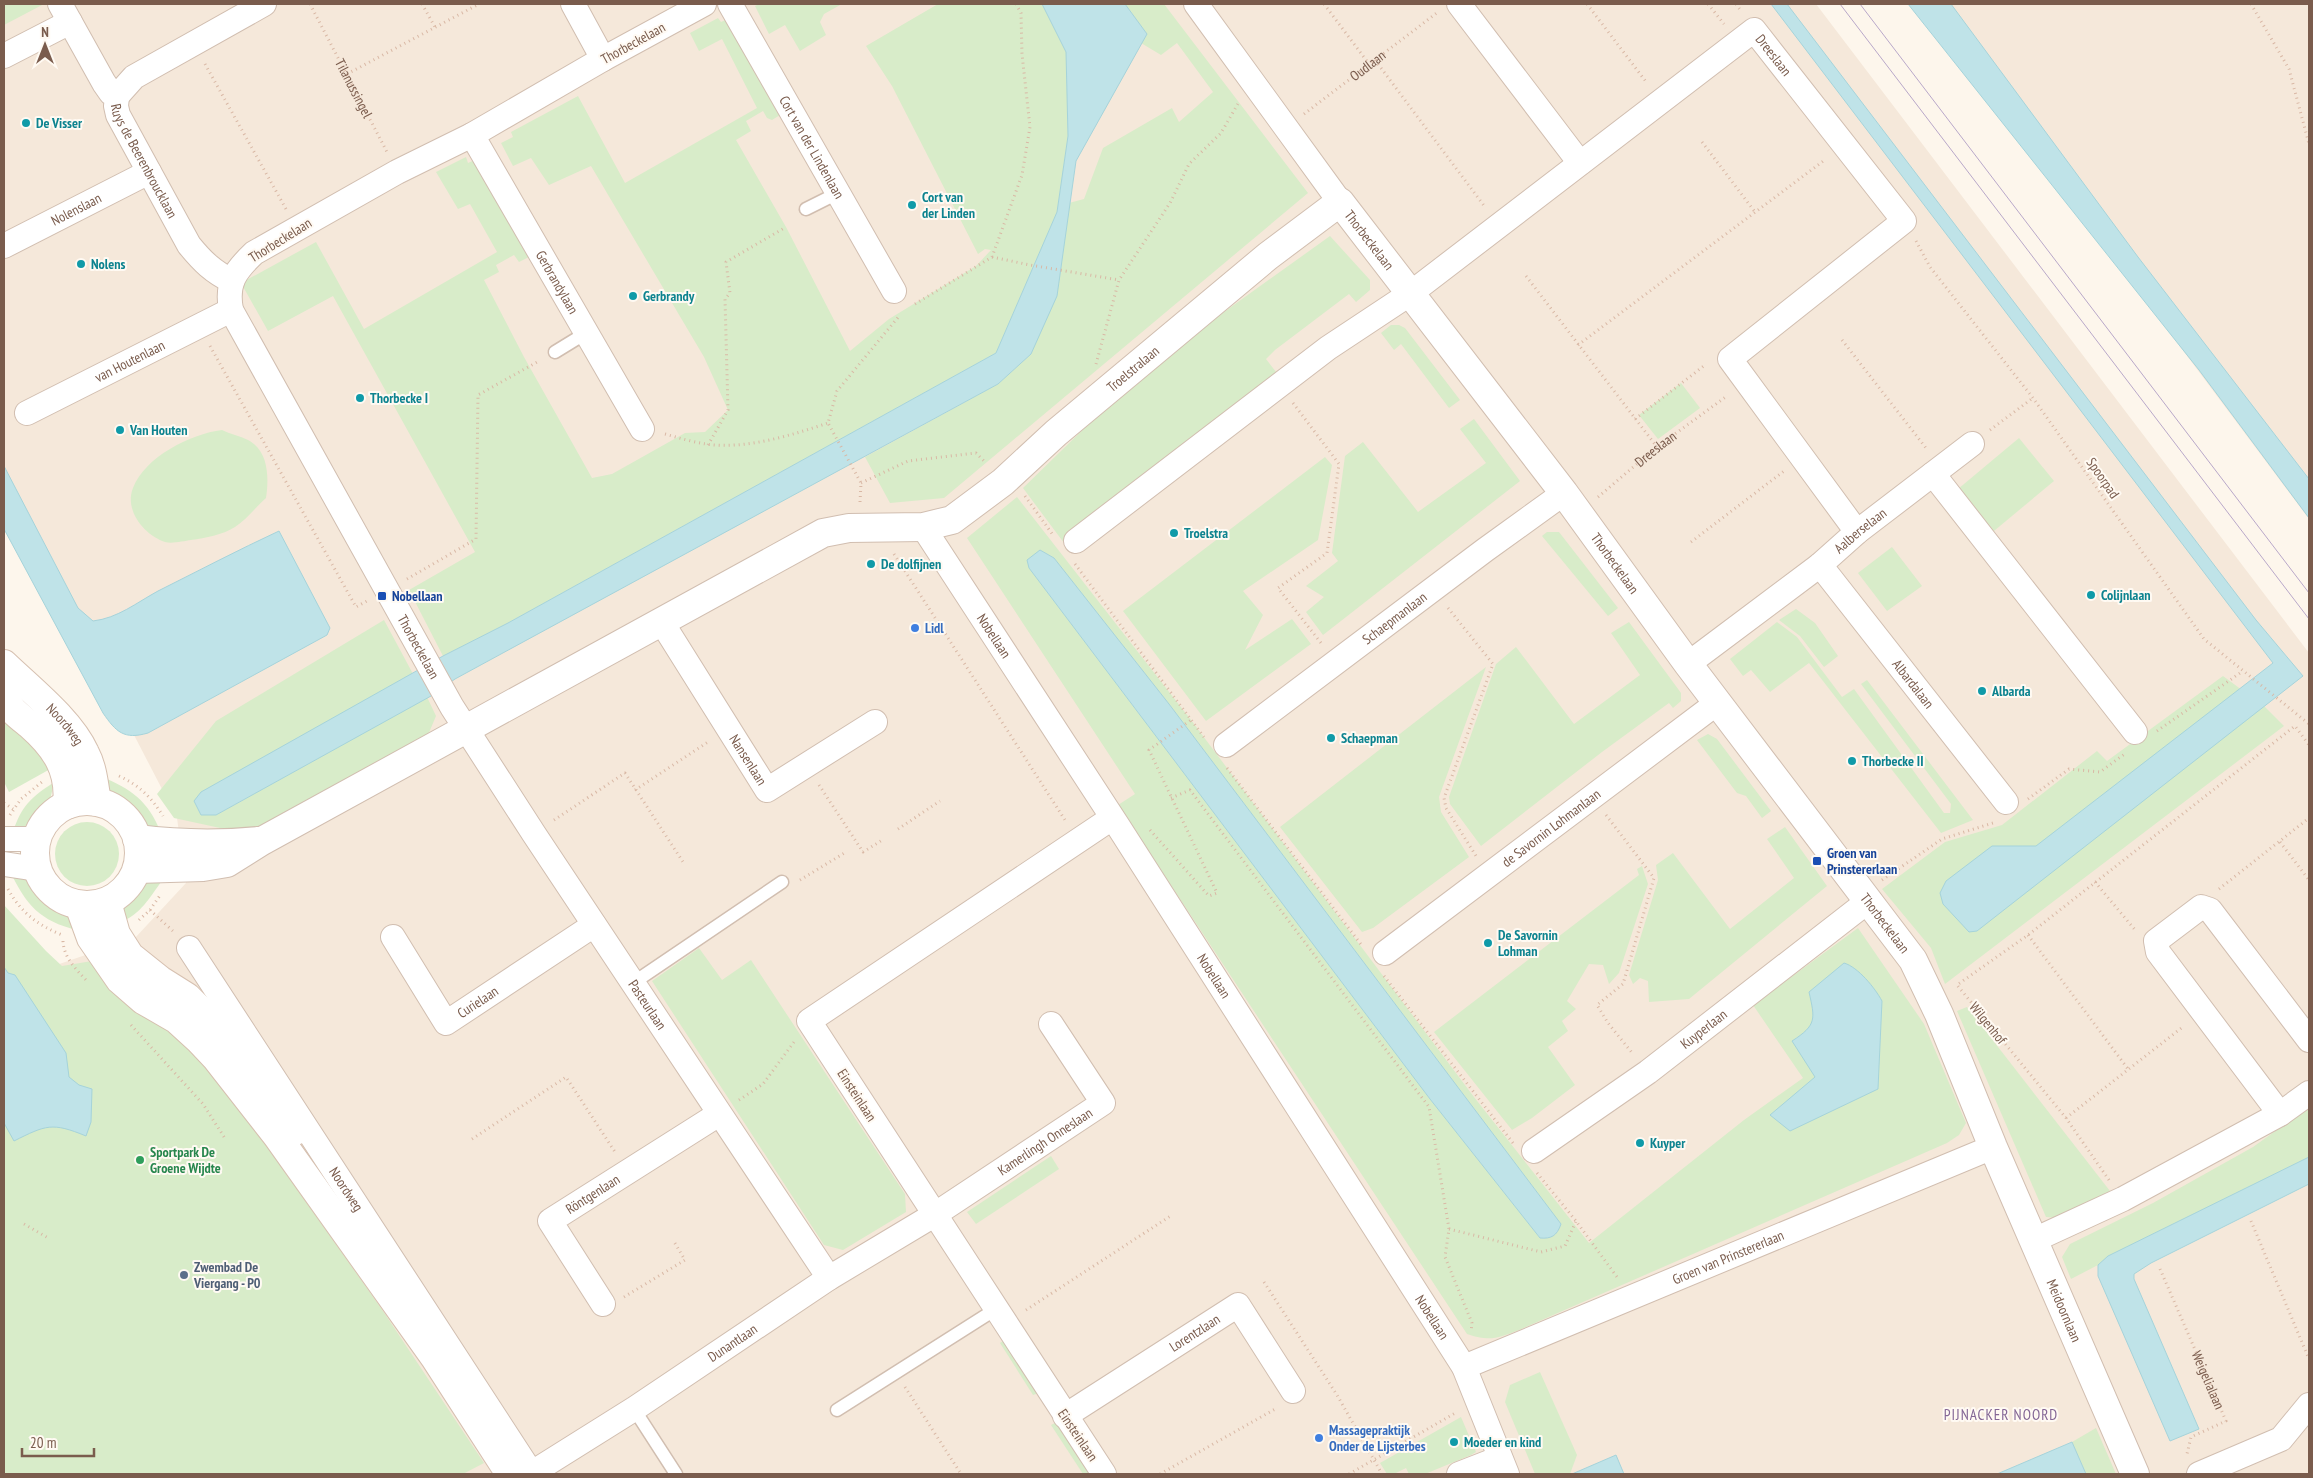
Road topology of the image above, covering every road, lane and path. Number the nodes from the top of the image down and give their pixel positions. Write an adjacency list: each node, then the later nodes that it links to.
1 (264, 4): 16 (street)
2 (310, 4): 21 (path, Tilanussingel)
3 (422, 4): 15 (path)
4 (479, 4): 15 (path)
5 (573, 4): 18 (street)
6 (704, 4): 18 (street, Thorbeckelaan)
7 (730, 4): 33 (street, Cort van der Lindenlaan)
8 (1016, 4): 42 (path)
9 (1196, 4): 22 (street, Thorbeckelaan)
10 (1324, 4): 20 (path)
11 (1587, 4): 23 (path)
12 (2251, 4): 28 (path)
13 (1450, 7): 19 (path, Oudlaan); 30 (street)
14 (65, 13): 17 (street); 24 (street, Ruys de Beerenbroucklaan)
15 (435, 27): 21 (path)
16 (194, 44): 24 (street); 40 (path)
17 (4, 56)
18 (603, 59): 26 (street, Thorbeckelaan)
19 (1375, 60): 20 (path, Oudlaan); 38 (path)
20 (1370, 64): 25 (path, Oudlaan)
21 (347, 74): 32 (path, Tilanussingel)
22 (1252, 80): 25 (street, Thorbeckelaan); 44 (path)
23 (1652, 89)
24 (117, 96): 31 (street, Ruys de Beerenbroucklaan)
25 (1287, 128): 34 (street, Thorbeckelaan)
26 (472, 135): 32 (street, Thorbeckelaan); 50 (street, Gerbrandylaan)
27 (1702, 142): 36 (path)
28 (2309, 144)
29 (1844, 145): 30 (street, Dreeslaan); 36 (path); 37 (street, Dreeslaan)
30 (1580, 163): 38 (street, Dreeslaan)
31 (149, 172): 41 (street, Nolenslaan); 45 (street, Ruys de Beerenbroucklaan)
32 (397, 172): 40 (street, Thorbeckelaan)
33 (838, 193): 35 (lane); 47 (street, Cort van der Lindenlaan)
34 (1340, 202): 46 (street, Thorbeckelaan); 56 (street, Troelstralaan)
35 (806, 209)
36 (1755, 212): 52 (path)
37 (1904, 221): 54 (street); 58 (path, Spoorpad)
38 (1499, 225): 46 (street, Dreeslaan)
39 (786, 227): 64 (path)
40 (297, 228): 45 (street, Thorbeckelaan)
41 (4, 246)
42 (992, 257): 44 (path); 47 (path)
43 (1526, 276): 52 (path)
44 (1119, 280): 56 (path)
45 (232, 281): 48 (street, Thorbeckelaan)
46 (1411, 293): 55 (street); 70 (street, Thorbeckelaan)
47 (899, 301): 61 (path)
48 (232, 310): 49 (street, van Houtenlaan); 77 (street, Thorbeckelaan)
49 (199, 326): 59 (street, van Houtenlaan); 77 (path)
50 (586, 333): 53 (lane); 62 (street, Gerbrandylaan)
51 (1842, 340): 67 (path)
52 (1578, 344): 60 (path)
53 (555, 352): 77 (path)
54 (1721, 365): 60 (path); 66 (street)
55 (1279, 386): 75 (street); 80 (path)
56 (1103, 394): 68 (street, Troelstralaan)
57 (1728, 394): 65 (path, Dreeslaan)
58 (2033, 398): 63 (path); 87 (path, Spoorpad)
59 (27, 413)
60 (1636, 419): 65 (path)
61 (828, 423): 64 (path); 69 (path)
62 (642, 429): 64 (path)
63 (1972, 444): 67 (street, Aalberselaan)
64 (708, 445)
65 (1657, 447): 70 (path, Dreeslaan)
66 (1802, 457): 73 (street); 74 (path)
67 (1937, 471): 73 (street, Aalberselaan); 90 (street)
68 (1006, 478): 69 (path); 72 (street, Troelstralaan); 75 (path)
69 (861, 483): 71 (path)
70 (1564, 493): 78 (street, Schaepmanlaan); 82 (street, Thorbeckelaan)
71 (877, 528): 72 (street); 79 (street); 113 (path)
72 (923, 528): 106 (street, Nobellaan)
73 (1857, 532): 76 (street, Aalberselaan)
74 (1691, 542)
75 (1067, 546): 85 (path)
76 (1820, 565): 82 (street, Aalberselaan); 100 (street, Albardalaan)
77 (388, 590): 89 (street, Thorbeckelaan)
78 (1434, 590): 80 (street, Schaepmanlaan); 121 (path)
79 (661, 621): 88 (street, Nansenlaan); 89 (street)
80 (1337, 663): 92 (street, Schaepmanlaan)
81 (4, 664): 94 (street, Noordweg)
82 (1688, 664): 84 (street, Thorbeckelaan)
83 (4, 697): 102 (street, Noordweg)
84 (1717, 703): 96 (street, de Savornin Lohmanlaan); 125 (street, Thorbeckelaan)
85 (1190, 721): 92 (path); 97 (path)
86 (875, 722): 93 (street, Nansenlaan)
87 (2309, 724)
88 (728, 729): 93 (street, Nansenlaan); 95 (path)
89 (467, 730): 108 (street, Pasteurlaan); 114 (street)
90 (2135, 732)
91 (2309, 745): 124 (path, Wilgenhof)
92 (1219, 750): 136 (path)
93 (807, 766): 112 (path)
94 (91, 769): 99 (street, Noordweg); 105 (path)
95 (635, 790): 108 (path); 118 (path)
96 (1593, 796): 121 (street, de Savornin Lohmanlaan); 145 (path)
97 (1172, 798): 106 (path); 161 (path)
98 (940, 801): 107 (path)
99 (97, 802): 102 (street); 111 (street)
100 (2006, 802): 125 (path)
101 (4, 803): 103 (path)
102 (67, 805): 110 (street)
103 (14, 809)
104 (2309, 818): 115 (path)
105 (166, 822)
106 (1115, 822): 113 (street); 173 (street, Nobellaan)
107 (898, 829)
108 (534, 834): 130 (street, Pasteurlaan)
109 (4, 839): 110 (street)
110 (36, 839): 119 (street)
111 (137, 839): 114 (street); 120 (street)
112 (884, 839)
113 (1079, 840): 141 (street)
114 (262, 841): 120 (street)
115 (2280, 842): 122 (path); 128 (path)
116 (846, 852): 123 (path)
117 (4, 864): 119 (street)
118 (685, 865)
119 (36, 869): 127 (street)
120 (137, 869): 126 (street)
121 (1489, 875): 136 (street, de Savornin Lohmanlaan)
122 (2309, 880)
123 (782, 882): 138 (lane)
124 (2095, 882): 131 (path, Wilgenhof); 135 (path)
125 (1865, 898): 145 (street, Kuyperlaan); 152 (street, Thorbeckelaan)
126 (107, 902): 127 (street); 171 (street, Noordweg)
127 (79, 905): 171 (street, Noordweg)
128 (2201, 907): 135 (street); 143 (street)
129 (150, 910): 134 (path)
130 (594, 926): 133 (street, Curielaan); 138 (street, Pasteurlaan)
131 (2028, 935): 144 (path); 149 (path, Wilgenhof)
132 (63, 936): 137 (path)
133 (393, 937)
134 (189, 948): 184 (street, Noordweg)
135 (2158, 952): 139 (street)
136 (1377, 958): 153 (path)
137 (90, 983)
138 (633, 983): 147 (street, Pasteurlaan)
139 (2204, 1011): 144 (path); 148 (street)
140 (127, 1020): 151 (path)
141 (809, 1021): 147 (path); 156 (street, Einsteinlaan)
142 (1051, 1024): 156 (street, Kamerlingh Onneslaan)
143 (2309, 1040)
144 (2128, 1069): 149 (path)
145 (1648, 1072): 153 (street, Kuyperlaan)
146 (2309, 1092): 148 (street)
147 (720, 1114): 154 (street, Röntgenlaan); 166 (street, Pasteurlaan)
148 (2280, 1114): 155 (street)
149 (2066, 1118): 155 (path, Wilgenhof)
150 (472, 1139): 154 (path)
151 (226, 1140)
152 (1993, 1147): 164 (street, Meidoornlaan); 168 (street, Groen van Prinstererlaan)
153 (1528, 1156): 158 (path)
154 (628, 1173): 169 (street, Röntgenlaan)
155 (2123, 1198): 164 (street)
156 (934, 1215): 166 (street, Dunantlaan); 170 (street, Einsteinlaan)
157 (1172, 1215): 170 (path)
158 (1576, 1221): 161 (path); 168 (path)
159 (2251, 1221): 172 (path)
160 (24, 1224): 162 (path)
161 (1449, 1228): 173 (path)
162 (50, 1239)
163 (673, 1240): 169 (path)
164 (2034, 1240): 192 (street, Meidoornlaan)
165 (2160, 1269): 182 (path, Weigelialaan)
166 (829, 1278): 178 (street, Dunantlaan)
167 (1264, 1282): 181 (path)
168 (1630, 1296): 173 (street, Groen van Prinstererlaan)
169 (603, 1304)
170 (1000, 1316): 174 (lane); 180 (street, Einsteinlaan)
171 (435, 1358): 184 (street, Noordweg)
172 (2309, 1359)
173 (1464, 1367): 176 (street, Nobellaan)
174 (895, 1372): 179 (lane); 186 (path)
175 (1293, 1391): 180 (street, Lorentzlaan); 188 (path)
176 (1477, 1401): 181 (path); 183 (street, Nobellaan)
177 (2309, 1405): 182 (street)
178 (634, 1409): 184 (street, Dunantlaan); 185 (lane)
179 (837, 1410)
180 (1065, 1416): 187 (street, Einsteinlaan)
181 (1374, 1460): 189 (path); 190 (path)
182 (2193, 1465)
183 (1503, 1466): 191 (street)
184 (525, 1474)
185 (676, 1474)
186 (961, 1474)
187 (1104, 1474)
188 (1160, 1474)
189 (1349, 1474)
190 (1382, 1474)
191 (1459, 1474)
192 (2135, 1474)

